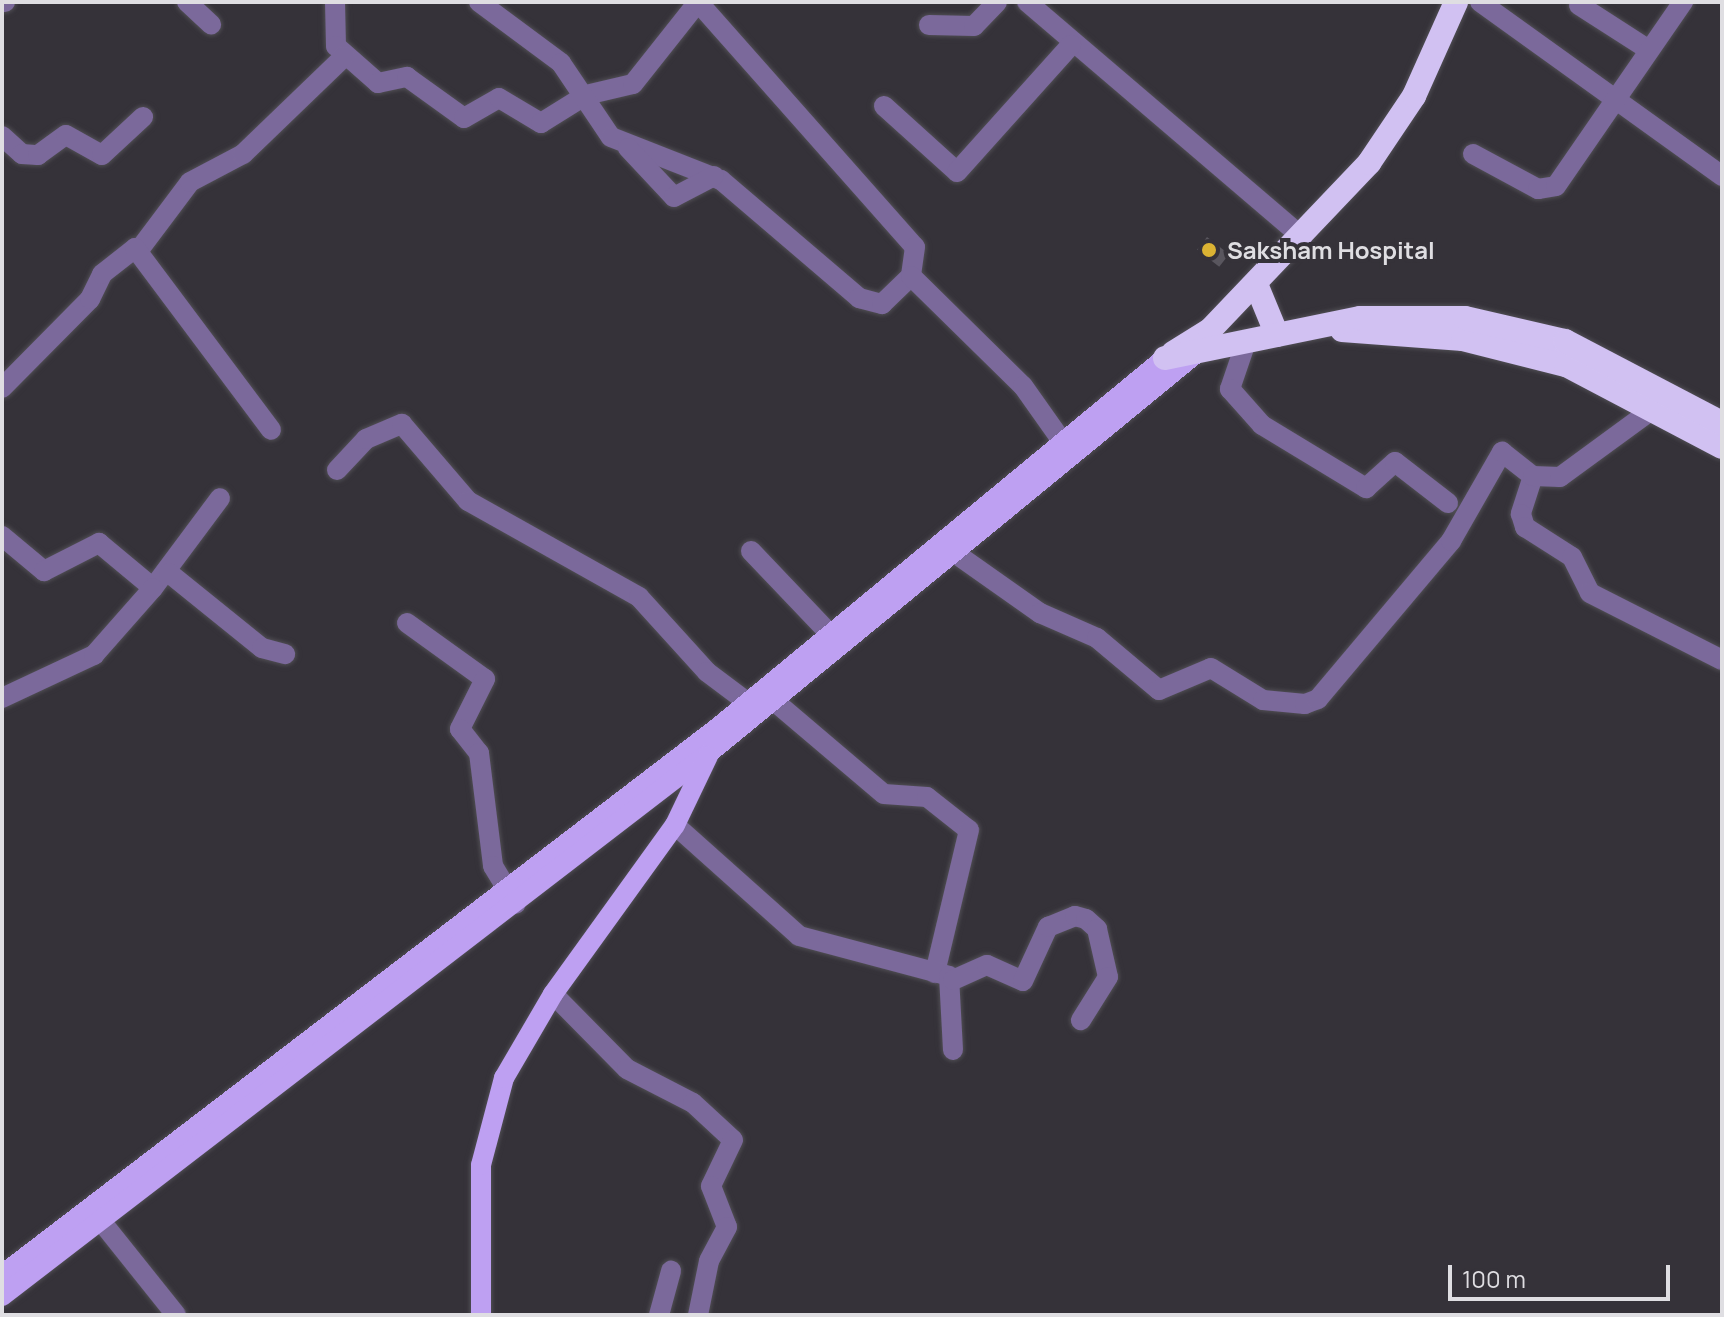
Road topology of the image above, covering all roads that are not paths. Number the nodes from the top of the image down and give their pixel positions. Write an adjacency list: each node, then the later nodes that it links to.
1 (187, 2): 11 (street)
2 (335, 2): 15 (street)
3 (479, 2): 16 (street)
4 (698, 2): 16 (street); 27 (street)
5 (997, 2): 12 (street)
6 (1027, 2): 13 (street)
7 (1456, 2): 25 (highway)
8 (1480, 2): 17 (street)
9 (1683, 2): 14 (street)
10 (1579, 5): 14 (street)
11 (211, 24)
12 (929, 25)
13 (1071, 45): 18 (street); 25 (street)
14 (1649, 50): 17 (street)
15 (345, 56): 16 (street); 26 (street)
16 (586, 95): 21 (street)
17 (1617, 95): 22 (street); 24 (street)
18 (884, 106)
19 (143, 117): 20 (street)
20 (2, 136)
21 (628, 148): 23 (street); 23 (street)
22 (1473, 154)
23 (714, 176): 27 (street)
24 (1722, 176)
25 (1302, 237): 28 (highway)
26 (139, 250): 35 (street); 38 (street)
27 (911, 276): 39 (street)
28 (1256, 284): 30 (highway); 31 (highway)
29 (1311, 326): 31 (highway); 36 (highway); 37 (highway)
30 (1210, 330): 33 (main road); 34 (highway)
31 (1277, 335): 32 (highway)
32 (1246, 342): 33 (highway); 44 (street)
33 (1198, 353): 34 (highway); 47 (main road)
34 (1165, 358): 39 (main road)
35 (2, 388)
36 (1653, 409): 40 (highway); 42 (street)
37 (1722, 423)
38 (271, 430)
39 (1062, 441): 51 (main road)
40 (1722, 447)
41 (337, 470): 56 (street)
42 (1533, 476): 47 (street); 53 (street)
43 (220, 498): 48 (street)
44 (1448, 503)
45 (2, 536): 49 (street)
46 (751, 551): 51 (street)
47 (952, 551): 55 (main road)
48 (169, 573): 49 (street); 52 (street)
49 (153, 588): 54 (street)
50 (407, 623): 60 (street)
51 (829, 633): 56 (main road)
52 (285, 654)
53 (1722, 660)
54 (2, 698)
55 (773, 700): 58 (main road); 61 (street)
56 (747, 702): 57 (main road)
57 (716, 729): 58 (main road); 60 (main road)
58 (710, 752): 59 (main road); 60 (main road)
59 (675, 825): 61 (street); 62 (main road)
60 (511, 898): 65 (main road); 67 (main road)
61 (944, 976): 63 (street); 64 (street)
62 (553, 994): 70 (main road); 72 (street)
63 (1081, 1020)
64 (953, 1050)
65 (101, 1221): 68 (main road); 69 (street)
66 (671, 1271): 71 (street)
67 (2, 1275)
68 (2, 1296)
69 (167, 1312)
70 (481, 1315)
71 (659, 1315)
72 (698, 1315)

